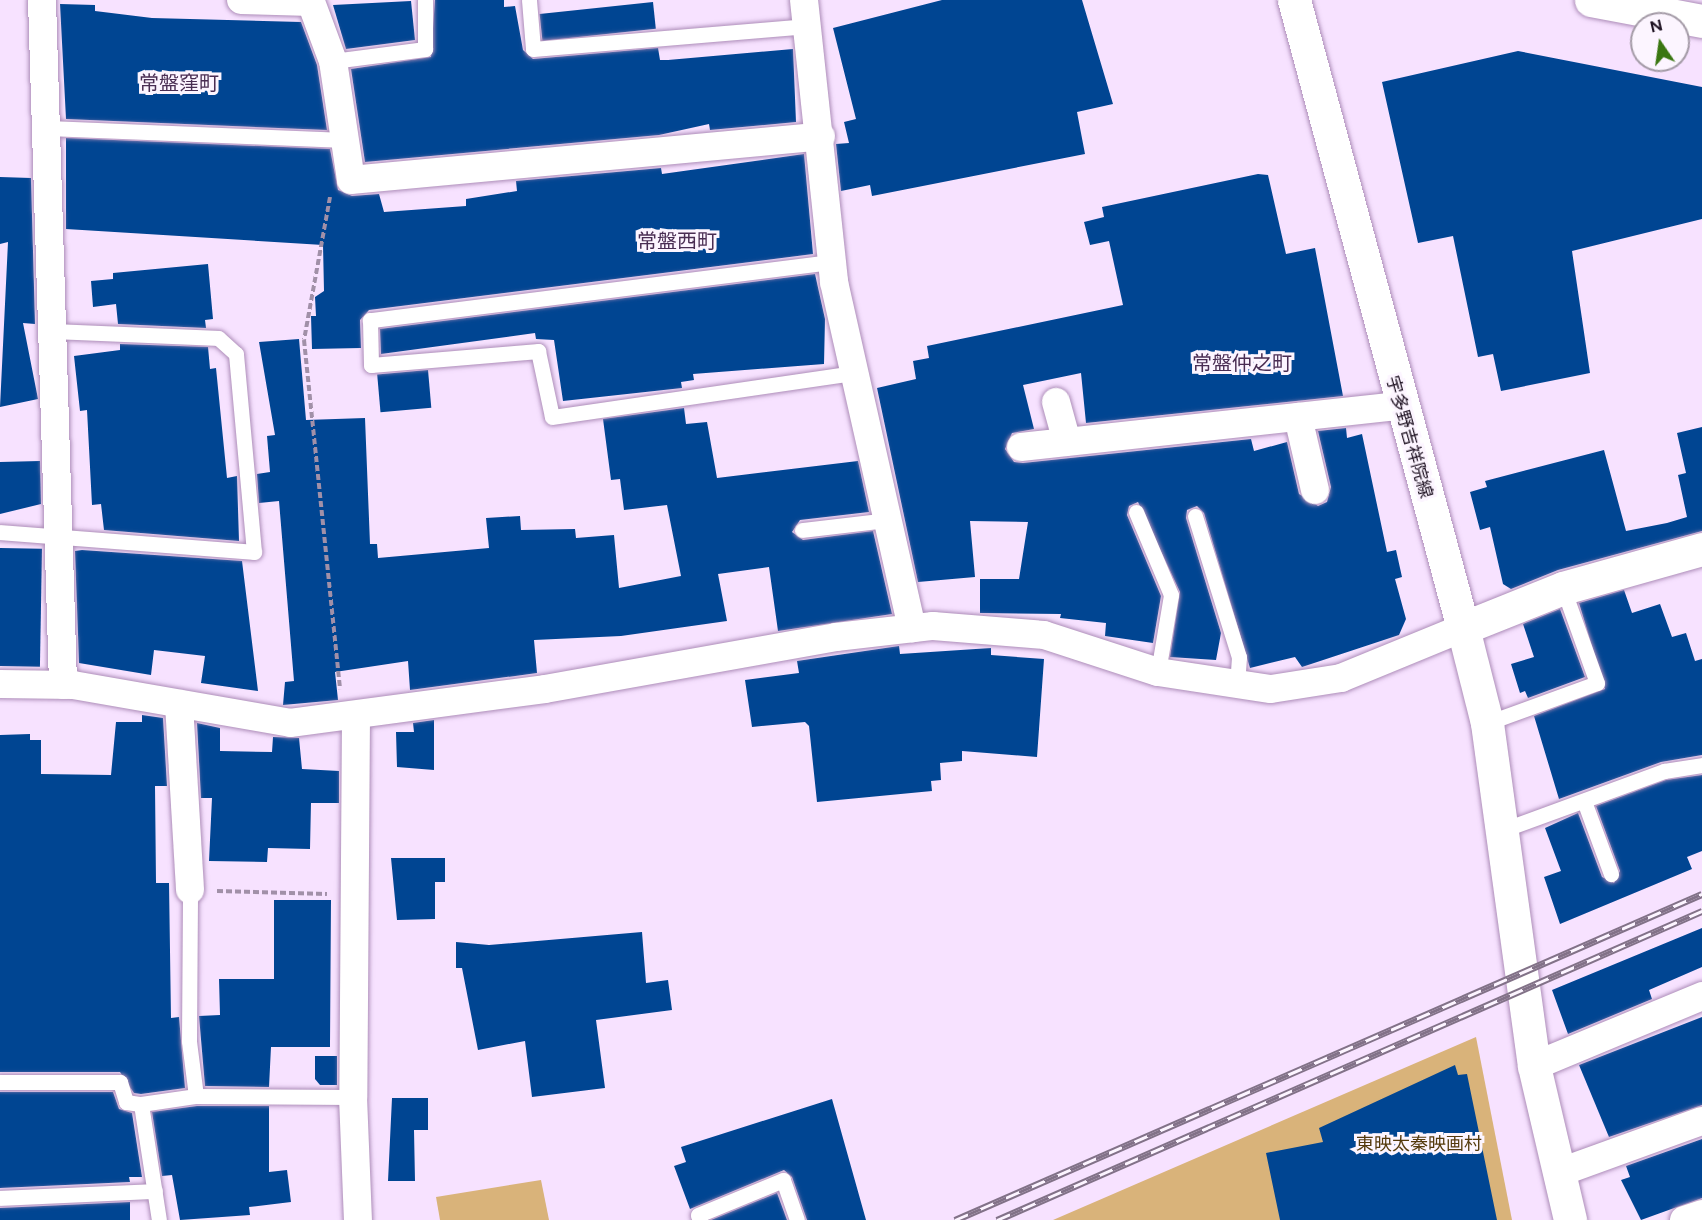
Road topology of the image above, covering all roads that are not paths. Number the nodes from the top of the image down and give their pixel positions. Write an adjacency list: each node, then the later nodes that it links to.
1 (42, 0): 11 (street)
2 (241, 0): 7 (street)
3 (425, 0): 10 (lane)
4 (529, 0): 8 (lane)
5 (1294, 0): 18 (main road, 宇多野吉祥院線)
6 (1591, 0): 9 (main road)
7 (294, 1): 10 (street)
8 (806, 13): 12 (street)
9 (1702, 21)
10 (333, 61): 13 (street)
11 (49, 128): 13 (lane); 15 (street)
12 (821, 136): 13 (street); 14 (street)
13 (344, 140)
14 (831, 262): 16 (street); 16 (lane)
15 (54, 332): 28 (street); 28 (lane)
16 (854, 373): 25 (street)
17 (1056, 402): 20 (street)
18 (1399, 406): 19 (street); 32 (main road, 宇多野吉祥院線)
19 (1298, 417): 20 (street); 22 (street)
20 (1067, 442): 21 (street)
21 (1021, 447)
22 (1315, 490)
23 (1136, 512): 33 (lane)
24 (1195, 516): 36 (lane)
25 (887, 520): 26 (lane); 31 (street)
26 (802, 530)
27 (0, 532): 28 (lane)
28 (60, 536): 35 (street)
29 (1700, 556): 30 (main road)
30 (1563, 588): 32 (main road); 39 (lane)
31 (912, 628): 33 (street); 38 (street)
32 (1463, 628): 36 (street); 39 (main road, 宇多野吉祥院線)
33 (1158, 672): 36 (street)
34 (0, 684): 35 (street)
35 (63, 685): 37 (street)
36 (1237, 687)
37 (179, 704): 38 (street); 44 (street)
38 (350, 715): 49 (street)
39 (1487, 723): 42 (main road, 宇多野吉祥院線)
40 (1702, 765): 41 (lane)
41 (1584, 801): 42 (lane); 43 (lane)
42 (1500, 831): 46 (main road, 宇多野吉祥院線)
43 (1611, 874)
44 (190, 890): 48 (lane)
45 (1702, 996): 46 (street)
46 (1534, 1066): 52 (main road, 宇多野吉祥院線)
47 (0, 1082): 50 (lane)
48 (196, 1096): 49 (lane); 50 (lane)
49 (353, 1096): 57 (street)
50 (141, 1104): 53 (lane)
51 (1702, 1121): 52 (street)
52 (1558, 1173): 60 (main road, 宇多野吉祥院線)
53 (155, 1191): 54 (lane); 56 (lane)
54 (0, 1198)
55 (1702, 1214): 61 (street)
56 (159, 1220)
57 (358, 1220)
58 (700, 1220): 59 (lane)
59 (797, 1220)
60 (1570, 1220)
61 (1684, 1220)

